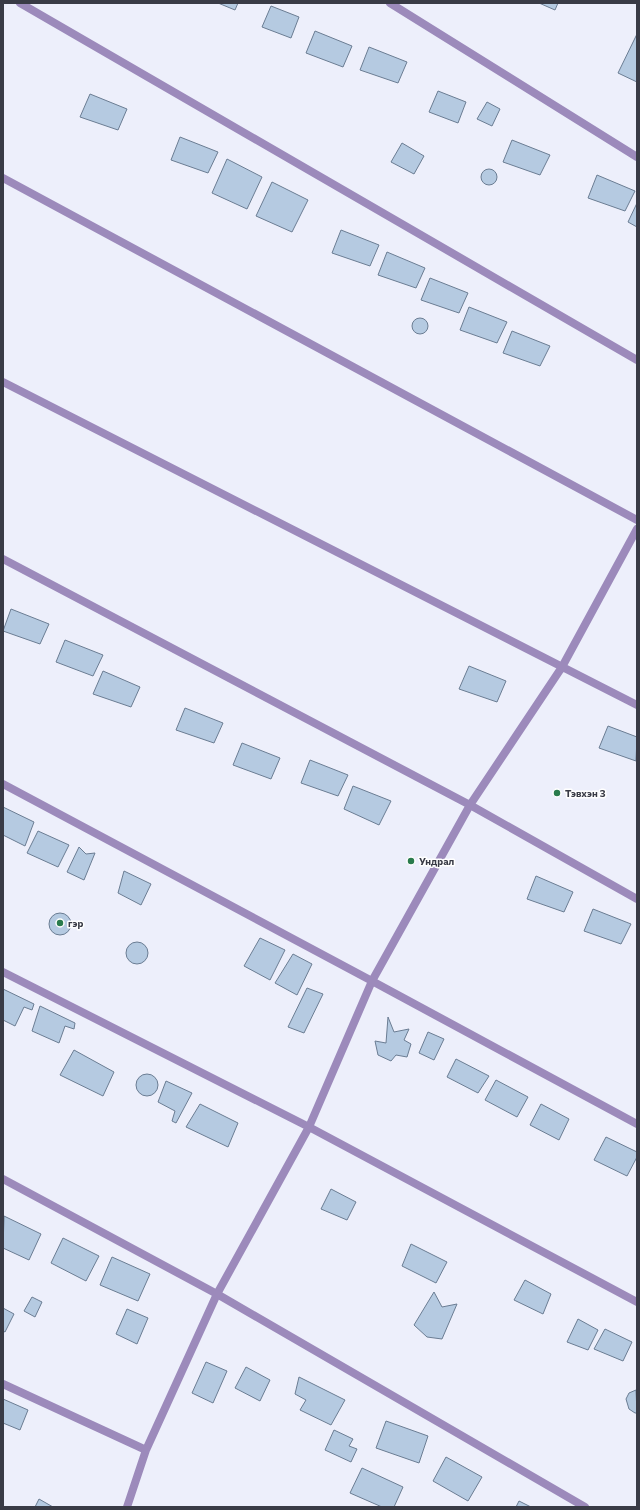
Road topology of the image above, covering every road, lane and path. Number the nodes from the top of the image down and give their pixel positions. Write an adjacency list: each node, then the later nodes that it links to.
1 (20, 3): 5 (street)
2 (390, 3): 3 (street)
3 (637, 157)
4 (3, 178): 7 (street)
5 (637, 360)
6 (3, 382): 10 (street)
7 (637, 520)
8 (637, 529): 10 (street)
9 (3, 559): 13 (street)
10 (562, 667): 11 (street); 13 (street)
11 (637, 705)
12 (3, 784): 16 (street)
13 (470, 805): 14 (street); 16 (street)
14 (637, 899)
15 (3, 972): 18 (street)
16 (372, 981): 17 (street); 18 (street)
17 (637, 1124)
18 (309, 1127): 20 (street); 21 (street)
19 (3, 1179): 20 (street)
20 (217, 1294): 23 (street); 25 (street)
21 (637, 1302)
22 (3, 1384): 23 (street)
23 (146, 1450): 24 (street)
24 (127, 1507)
25 (585, 1507)

